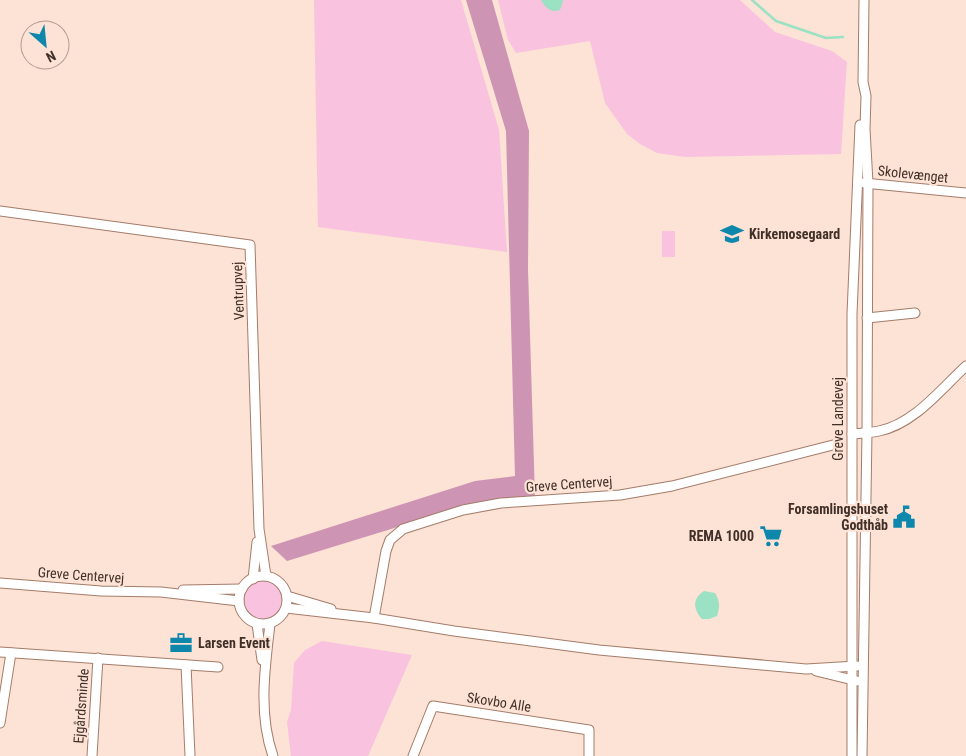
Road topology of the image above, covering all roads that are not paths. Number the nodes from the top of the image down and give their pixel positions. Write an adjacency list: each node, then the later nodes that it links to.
1 (864, 0): 2 (street, Greve Landevej)
2 (863, 82): 3 (street, Greve Landevej); 4 (street, Greve Landevej)
3 (868, 183): 4 (street, Skolevænget); 5 (street, Skolevænget); 8 (street, Greve Landevej)
4 (858, 184): 11 (street, Greve Landevej)
5 (966, 193)
6 (0, 211): 13 (street, Ventrupvej)
7 (915, 313): 8 (street)
8 (867, 318): 10 (street, Greve Landevej)
9 (966, 366): 10 (street)
10 (867, 432): 11 (street); 31 (street, Greve Landevej)
11 (852, 434): 30 (street, Greve Landevej)
12 (832, 445): 23 (street, Greve Centervej)
13 (259, 529): 14 (street, Ventrupvej); 15 (street, Ventrupvej)
14 (266, 576): 15 (street); 19 (street)
15 (253, 579): 17 (street)
16 (0, 583): 18 (street, Greve Centervej)
17 (242, 589): 18 (street, Greve Centervej); 20 (street)
18 (161, 592): 20 (street, Greve Centervej)
19 (287, 596): 21 (street); 22 (street)
20 (239, 601): 24 (street)
21 (286, 608): 22 (street); 25 (street)
22 (355, 616): 23 (street)
23 (374, 618): 33 (street)
24 (257, 624): 25 (street); 34 (street)
25 (270, 624): 34 (street)
26 (0, 652): 27 (street, Ejgårdsminde)
27 (11, 652): 28 (street, Ejgårdsminde); 37 (street)
28 (98, 658): 29 (street, Ejgårdsminde); 38 (street, Ejgårdsminde)
29 (186, 665): 32 (street, Ejgårdsminde); 39 (street)
30 (852, 666): 31 (street); 33 (street); 35 (street, Greve Landevej)
31 (862, 666): 36 (street, Greve Landevej)
32 (218, 667)
33 (806, 669): 35 (street)
34 (264, 673): 40 (street)
35 (852, 680): 36 (street); 43 (street, Greve Landevej)
36 (862, 682): 44 (street, Greve Landevej)
37 (0, 724)
38 (92, 756)
39 (190, 756)
40 (273, 756)
41 (413, 756): 42 (street, Skovbo Alle)
42 (589, 756)
43 (852, 756)
44 (862, 756)

